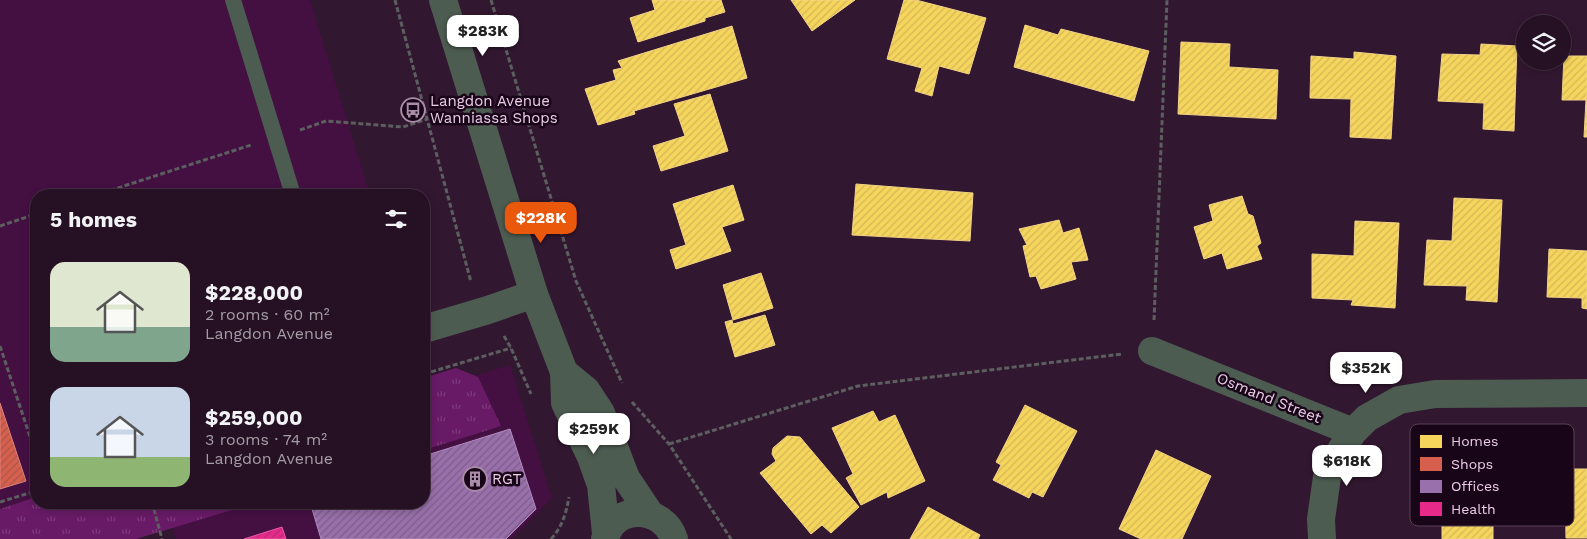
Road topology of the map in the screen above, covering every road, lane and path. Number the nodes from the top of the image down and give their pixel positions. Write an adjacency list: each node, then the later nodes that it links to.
1 (233, 0): 6 (lane)
2 (395, 0): 9 (path)
3 (443, 0): 10 (street)
4 (491, 0): 17 (path)
5 (1167, 0): 14 (path)
6 (291, 189)
7 (30, 216): 8 (path)
8 (0, 226)
9 (471, 282)
10 (534, 294): 11 (street); 16 (street)
11 (430, 327)
12 (0, 346): 21 (path)
13 (511, 348): 15 (path)
14 (1152, 351): 20 (street, Osmand Street); 22 (path)
15 (430, 372)
16 (564, 372): 26 (street); 27 (street)
17 (625, 390)
18 (1587, 393): 20 (street)
19 (629, 398): 22 (path)
20 (1352, 432): 31 (street)
21 (30, 437)
22 (669, 444): 30 (path)
23 (30, 493): 24 (path)
24 (0, 502)
25 (154, 509): 28 (path)
26 (650, 514): 27 (street); 29 (street)
27 (605, 536)
28 (162, 539)
29 (674, 539)
30 (731, 539)
31 (1322, 539)

